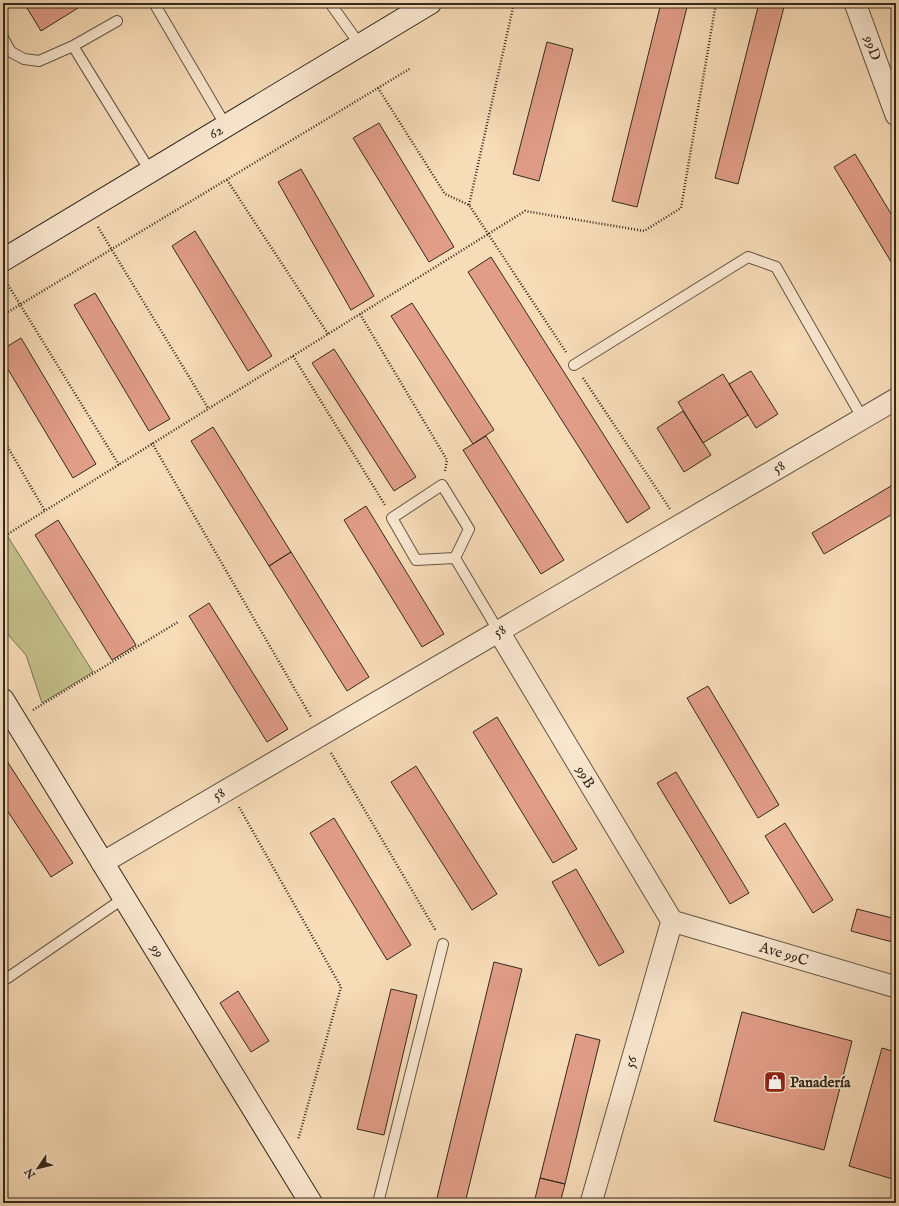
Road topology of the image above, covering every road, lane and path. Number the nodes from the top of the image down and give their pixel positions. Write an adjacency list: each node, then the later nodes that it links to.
1 (154, 3): 14 (lane)
2 (330, 3): 9 (lane)
3 (430, 3): 9 (street, 62)
4 (514, 3): 17 (path)
5 (716, 3): 19 (path)
6 (855, 3): 13 (street, 99D)
7 (117, 21): 10 (lane)
8 (3, 38): 10 (lane)
9 (360, 45): 14 (street, 62)
10 (73, 46): 15 (lane)
11 (411, 68): 12 (path)
12 (378, 88): 16 (path); 17 (path)
13 (896, 115)
14 (226, 126): 15 (street, 62)
15 (150, 172): 18 (street, 62)
16 (227, 180): 20 (path); 26 (path)
17 (469, 205): 19 (path)
18 (88, 209): 20 (path); 21 (street, 62)
19 (488, 234): 24 (path); 28 (path)
20 (112, 249): 23 (path); 30 (path)
21 (3, 260)
22 (3, 276): 23 (path)
23 (21, 304): 25 (path); 34 (path)
24 (360, 314): 26 (path); 35 (path)
25 (3, 315)
26 (328, 334): 27 (path)
27 (293, 356): 30 (path); 37 (path)
28 (574, 365): 31 (lane); 38 (path)
29 (896, 399): 31 (street, 58)
30 (208, 408): 33 (path)
31 (863, 419): 38 (street, 58)
32 (3, 440): 36 (path)
33 (152, 444): 34 (path); 45 (path)
34 (119, 465): 36 (path)
35 (442, 485): 37 (lane); 40 (lane)
36 (45, 511): 39 (path)
37 (392, 518): 40 (lane)
38 (680, 524): 42 (street, 58)
39 (3, 537)
40 (455, 558): 42 (lane)
41 (178, 622): 44 (path)
42 (499, 632): 45 (street, 58); 49 (street, 99B)
43 (3, 700): 44 (street, 99)
44 (16, 721): 47 (street, 99)
45 (321, 735): 46 (street, 58); 50 (path)
46 (229, 789): 47 (street, 58); 53 (path)
47 (102, 863): 48 (street, 99)
48 (124, 898): 51 (lane); 53 (street, 99)
49 (672, 921): 52 (street, Ave 99C); 56 (street, 56)
50 (443, 944): 55 (lane)
51 (3, 981)
52 (896, 987)
53 (290, 1169): 54 (street, 99)
54 (311, 1203)
55 (378, 1203)
56 (591, 1203)

